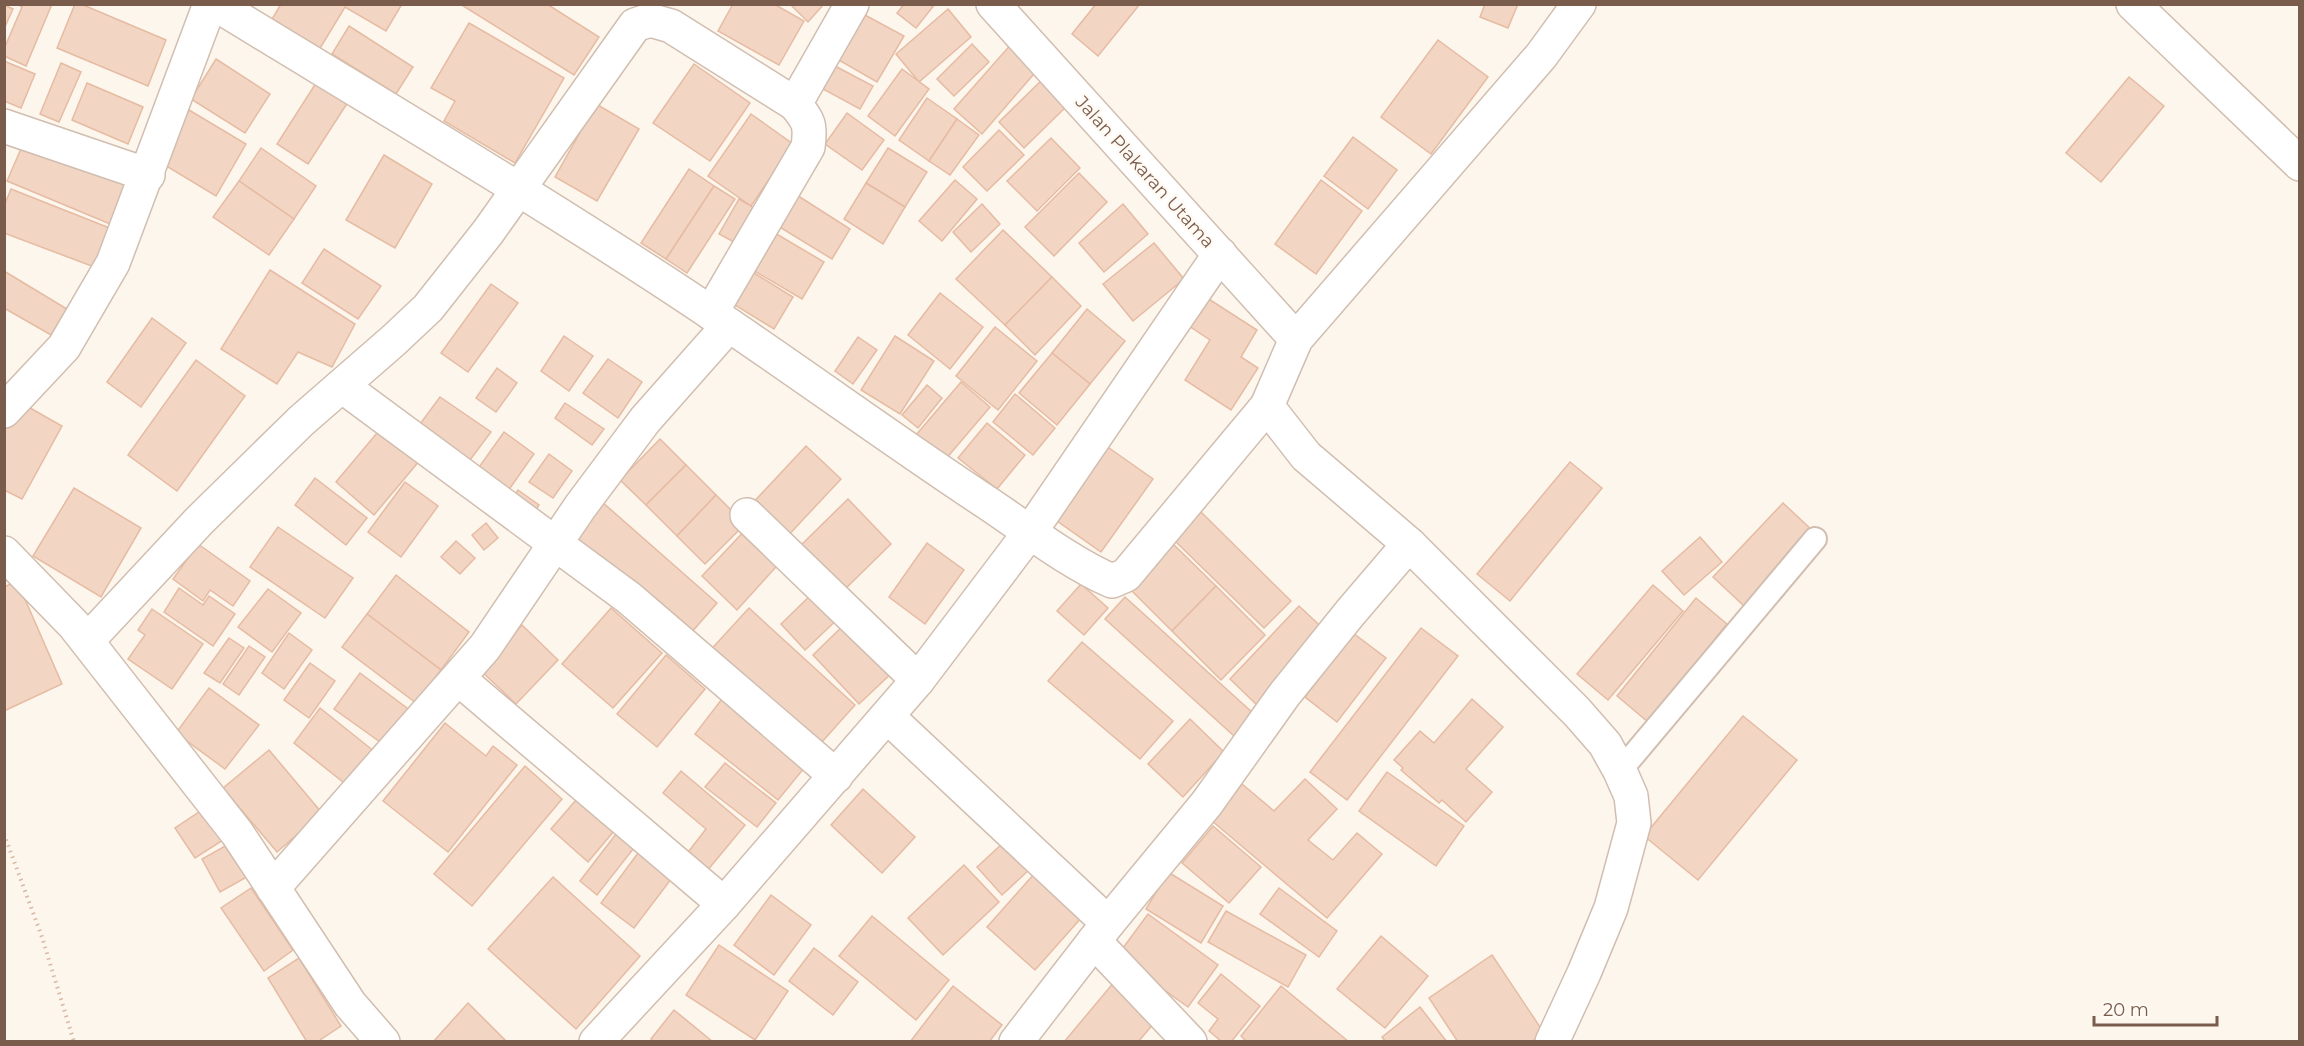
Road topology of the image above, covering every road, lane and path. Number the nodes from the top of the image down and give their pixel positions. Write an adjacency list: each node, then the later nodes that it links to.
1 (213, 4): 9 (street); 10 (street)
2 (852, 4): 6 (street)
3 (993, 4): 11 (street, Jalan Plakaran Utama)
4 (1579, 4): 13 (street)
5 (2133, 4): 8 (street)
6 (795, 104): 10 (street); 12 (street)
7 (4, 126): 9 (street)
8 (2300, 164)
9 (148, 175): 16 (street)
10 (518, 189): 12 (street); 14 (street)
11 (1220, 255): 13 (street, Jalan Plakaran Utama); 18 (street)
12 (720, 319): 18 (street); 20 (street)
13 (1296, 339): 15 (street)
14 (342, 386): 20 (street); 23 (street)
15 (1267, 406): 18 (street); 21 (street)
16 (4, 411)
17 (747, 515): 25 (street)
18 (1030, 532): 25 (street)
19 (1815, 538): 27 (lane)
20 (555, 543): 24 (street); 28 (street)
21 (1409, 544): 27 (street); 32 (street)
22 (4, 553): 23 (street)
23 (87, 641): 30 (street)
24 (459, 679): 30 (street); 31 (street)
25 (918, 680): 26 (street)
26 (888, 717): 28 (street); 32 (street)
27 (1620, 771): 38 (street)
28 (836, 776): 31 (street)
29 (4, 834): 33 (path)
30 (273, 888): 34 (street)
31 (724, 904): 35 (street)
32 (1101, 932): 36 (street); 37 (street)
33 (74, 1041)
34 (383, 1041)
35 (596, 1041)
36 (1016, 1041)
37 (1190, 1041)
38 (1552, 1041)

